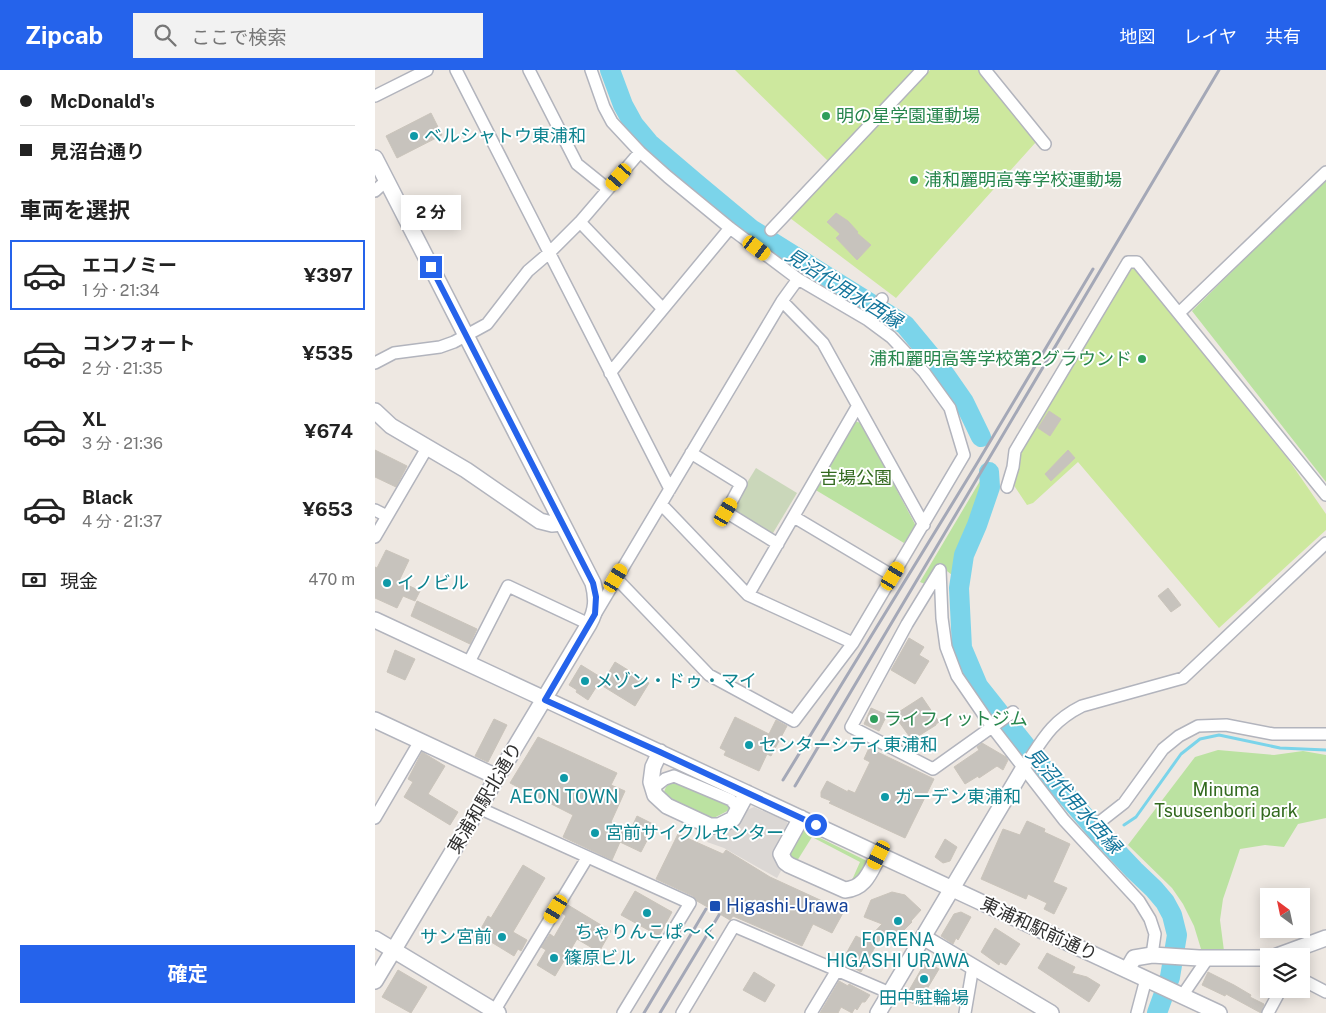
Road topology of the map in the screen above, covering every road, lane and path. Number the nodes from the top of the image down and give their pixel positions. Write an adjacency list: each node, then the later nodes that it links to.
1 (427, 70): 7 (street)
2 (456, 70): 18 (street)
3 (529, 70): 13 (street)
4 (591, 70): 9 (street)
5 (922, 70): 17 (street)
6 (985, 70): 8 (street)
7 (375, 96)
8 (1045, 144)
9 (640, 152): 13 (street); 16 (street)
10 (375, 158): 12 (street)
11 (1326, 172): 23 (street)
12 (387, 180): 14 (street); 25 (street)
13 (608, 189): 15 (street)
14 (375, 191)
15 (580, 222): 18 (street); 22 (street)
16 (730, 228): 19 (street); 22 (street)
17 (771, 230)
18 (549, 253): 25 (street); 27 (street)
19 (798, 279): 21 (street); 24 (street)
20 (882, 298): 24 (street)
21 (782, 301): 28 (street); 31 (street)
22 (663, 308): 27 (street)
23 (1179, 313): 32 (street); 34 (street)
24 (868, 320): 40 (street)
25 (466, 336): 26 (street); 39 (street)
26 (375, 363)
27 (610, 373): 33 (street)
28 (857, 407): 38 (street); 40 (street)
29 (375, 411): 30 (street)
30 (427, 448): 37 (street); 39 (street)
31 (691, 453): 33 (street); 43 (street)
32 (1007, 487)
33 (670, 489): 35 (street)
34 (1326, 495)
35 (661, 504): 45 (street); 46 (street)
36 (375, 510): 37 (street)
37 (387, 516): 41 (street)
38 (794, 517): 43 (street); 44 (street)
39 (562, 523): 47 (street)
40 (924, 525): 44 (street)
41 (375, 537)
42 (1326, 543): 58 (street)
43 (778, 544): 46 (street)
44 (893, 576): 49 (street)
45 (616, 578): 47 (street); 49 (street)
46 (748, 595): 49 (street)
47 (592, 619): 50 (street); 51 (street, 東浦和駅北通り)
48 (375, 620): 50 (street, 東浦和駅前通り)
49 (853, 643)
50 (468, 664): 51 (street, 東浦和駅前通り)
51 (545, 700): 57 (street, 東浦和駅前通り); 59 (street, 東浦和駅北通り)
52 (1013, 712): 54 (street)
53 (375, 720): 56 (street)
54 (992, 728): 54 (street); 58 (street)
55 (1326, 734): 66 (street)
56 (420, 741): 59 (street); 64 (street)
57 (660, 752): 60 (street); 61 (street, 東浦和駅前通り)
58 (1023, 769): 69 (street); 75 (street)
59 (497, 777): 62 (street, 東浦和駅北通り)
60 (652, 789): 63 (street); 63 (street)
61 (747, 793): 63 (street); 65 (street, 東浦和駅前通り)
62 (479, 808): 68 (street); 74 (street, 東浦和駅北通り)
63 (738, 811)
64 (375, 818)
65 (801, 818): 67 (street, 東浦和駅前通り); 67 (street)
66 (1101, 821)
67 (879, 855): 69 (street, 東浦和駅前通り)
68 (587, 858): 88 (street); 89 (street)
69 (952, 889): 70 (street); 80 (street, 東浦和駅前通り)
70 (923, 937): 78 (street); 85 (street)
71 (1326, 938): 73 (street)
72 (375, 939): 74 (street)
73 (1299, 948)
74 (394, 950): 82 (street, 東浦和駅北通り); 88 (street)
75 (1156, 955): 76 (street); 80 (street)
76 (1208, 958): 77 (street); 86 (street)
77 (1260, 958)
78 (973, 966): 93 (street); 94 (street)
79 (837, 970): 85 (street); 90 (street); 91 (street)
80 (1127, 970): 81 (street, 東浦和駅前通り)
81 (1149, 980): 86 (street, 東浦和駅前通り); 95 (street)
82 (375, 981)
83 (1310, 984): 84 (street)
84 (1326, 992)
85 (890, 993): 92 (street)
86 (1180, 995): 96 (street, 東浦和駅前通り)
87 (1276, 998): 97 (street)
88 (495, 1012)
89 (623, 1013)
90 (682, 1013)
91 (811, 1013)
92 (878, 1013)
93 (965, 1013)
94 (1051, 1013)
95 (1137, 1013)
96 (1219, 1013)
97 (1268, 1013)

